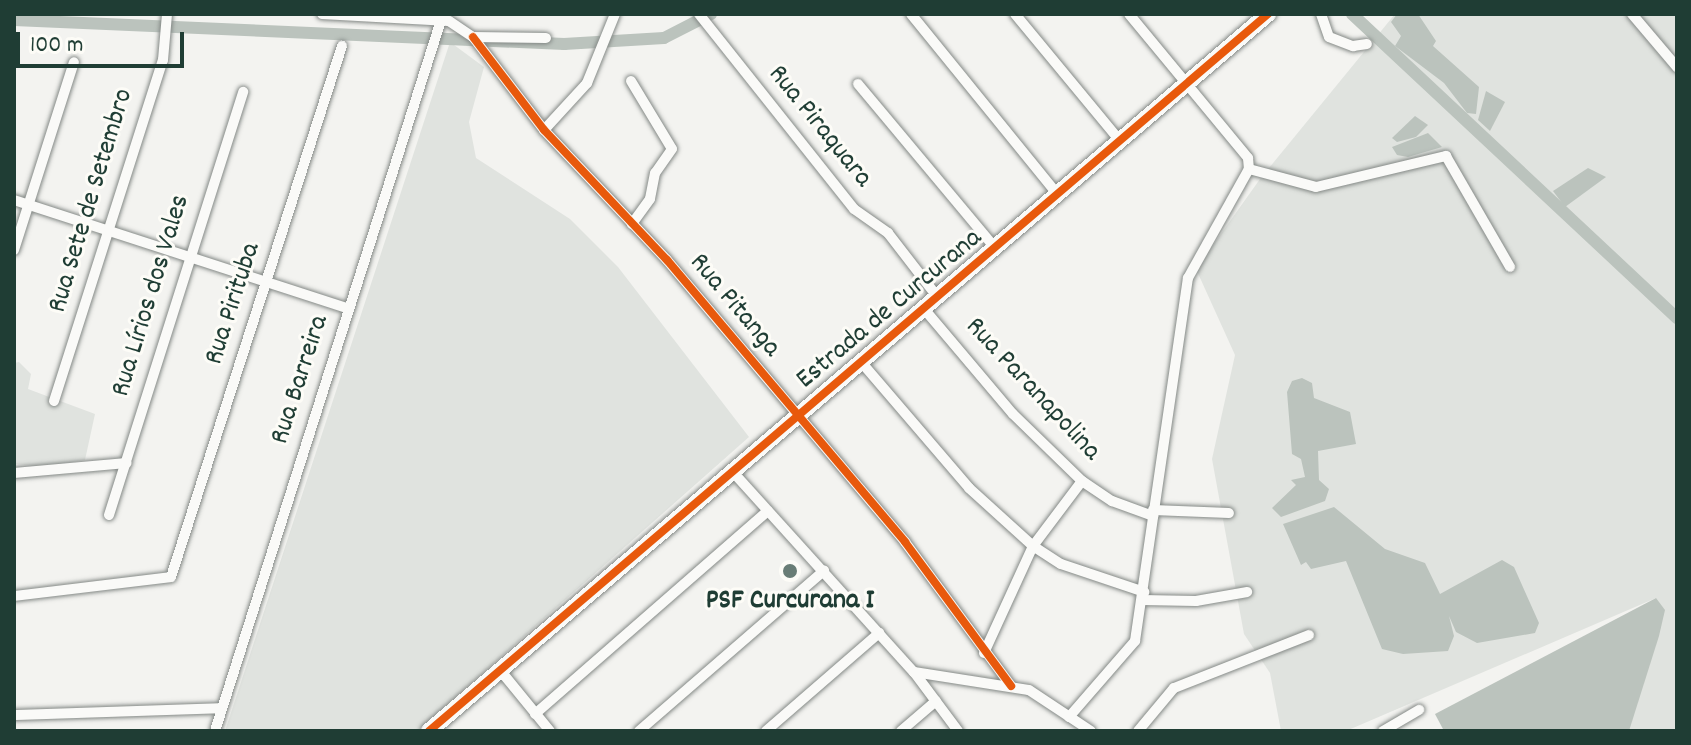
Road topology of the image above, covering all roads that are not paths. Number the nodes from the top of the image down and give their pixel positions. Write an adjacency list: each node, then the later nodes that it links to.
1 (167, 14): 30 (street, Rua Sete de Setembro)
2 (322, 14): 11 (street)
3 (615, 14): 23 (street)
4 (699, 14): 36 (street, Rua Piraquara)
5 (911, 14): 26 (street)
6 (1015, 14): 24 (street)
7 (1129, 14): 21 (street)
8 (1268, 14): 21 (main road, Estrada de Curcurana)
9 (1321, 14): 15 (street)
10 (1632, 14): 18 (street)
11 (351, 15): 12 (street)
12 (441, 21): 13 (street); 37 (street, Rua Barreira)
13 (473, 37): 14 (street); 23 (street, Rua Pitanga)
14 (546, 38)
15 (1367, 44)
16 (342, 46): 35 (street, Rua Pirituba)
17 (74, 62): 28 (street)
18 (1677, 67)
19 (631, 81): 29 (street)
20 (858, 84): 31 (street)
21 (1185, 84): 24 (main road, Estrada de Curcurana); 25 (street)
22 (243, 92): 33 (street, Rua Lírios dos Vales)
23 (544, 130): 29 (street, Rua Pitanga)
24 (1121, 142): 26 (main road, Estrada de Curcurana)
25 (1249, 169): 34 (street); 46 (street)
26 (1058, 195): 31 (main road, Estrada de Curcurana)
27 (14, 200): 28 (street)
28 (27, 205): 30 (street); 32 (street)
29 (632, 224): 40 (street, Rua Pitanga)
30 (109, 231): 33 (street); 39 (street, Rua Sete de Setembro)
31 (996, 249): 36 (main road, Estrada de Curcurana)
32 (14, 250)
33 (187, 256): 35 (street); 41 (street, Rua Lírios dos Vales)
34 (1510, 267)
35 (267, 280): 37 (street); 52 (street, Rua Pirituba)
36 (932, 304): 38 (main road, Estrada de Curcurana); 44 (street, Rua Paranapolina)
37 (349, 309): 61 (street, Rua Barreira)
38 (862, 363): 40 (main road, Estrada de Curcurana); 49 (street)
39 (54, 401)
40 (799, 416): 42 (main road, Estrada de Curcurana); 56 (street, Rua Pitanga)
41 (127, 463): 43 (street); 48 (street, Rua Lírios dos Vales)
42 (733, 472): 45 (street); 57 (main road, Estrada de Curcurana)
43 (14, 473)
44 (1082, 481): 46 (street, Rua Paranapolina); 49 (street)
45 (768, 511): 50 (street); 63 (street)
46 (1153, 513): 47 (street, Rua Paranapolina); 53 (street)
47 (1229, 513)
48 (109, 515)
49 (1033, 546): 53 (street); 56 (street)
50 (824, 571): 54 (street); 69 (street)
51 (1247, 592): 53 (street)
52 (14, 596)
53 (1143, 596): 65 (street)
54 (879, 633): 58 (street); 70 (street)
55 (1309, 635): 74 (street)
56 (984, 653): 59 (street, Rua Pitanga)
57 (500, 670): 63 (street); 67 (main road, Estrada de Curcurana)
58 (914, 672): 59 (street); 60 (street)
59 (1011, 686): 65 (street)
60 (936, 701): 71 (street); 72 (street)
61 (222, 708): 64 (street); 66 (street, Rua Barreira)
62 (1419, 710): 75 (street)
63 (535, 714): 68 (street)
64 (14, 715)
65 (1069, 717): 73 (street)
66 (215, 731)
67 (429, 731)
68 (550, 731)
69 (639, 731)
70 (766, 731)
71 (901, 731)
72 (958, 731)
73 (1091, 731)
74 (1138, 731)
75 (1383, 731)

